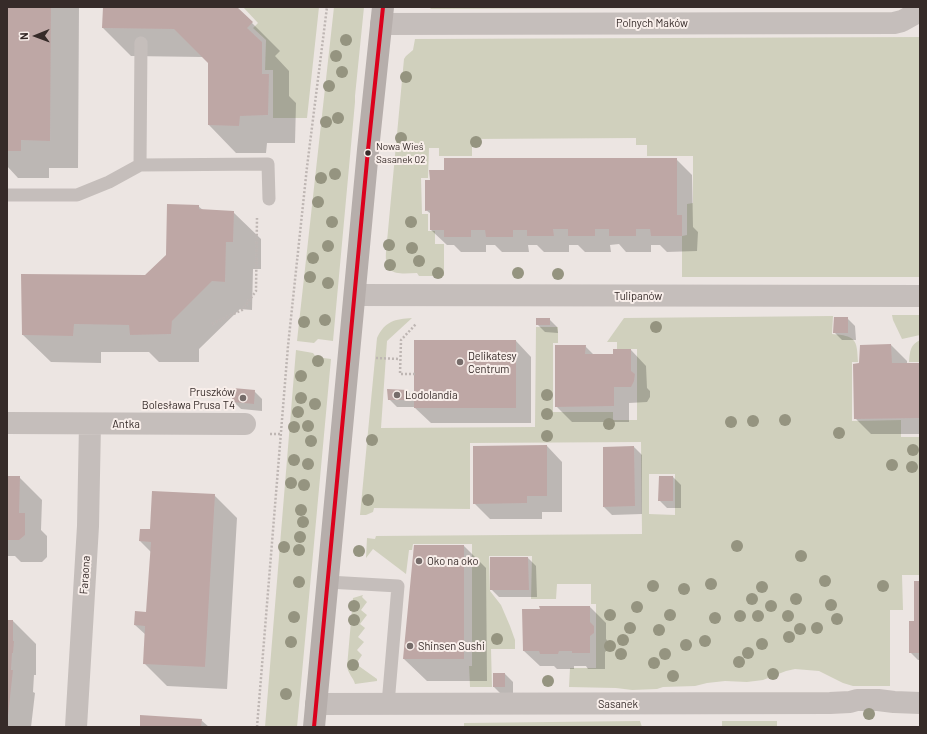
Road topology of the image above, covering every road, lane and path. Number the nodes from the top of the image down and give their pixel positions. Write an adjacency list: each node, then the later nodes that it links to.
1 (327, 7): 24 (path)
2 (920, 11): 3 (street, Polnych Maków)
3 (382, 15): 9 (street)
4 (141, 43): 5 (lane)
5 (140, 165): 6 (lane); 7 (lane)
6 (7, 195)
7 (269, 199)
8 (257, 212): 12 (path)
9 (355, 295): 10 (street, Tulipanów); 19 (street)
10 (920, 296)
11 (416, 318): 14 (path)
12 (212, 324)
13 (376, 358): 14 (path)
14 (400, 359): 15 (path)
15 (415, 374)
16 (7, 424): 17 (street, Antka)
17 (90, 424): 18 (street, Antka); 23 (street, Faraona)
18 (245, 424)
19 (328, 582): 21 (street); 22 (lane)
20 (920, 703): 22 (street, Sasanek)
21 (316, 704): 22 (street, Sasanek); 25 (street)
22 (388, 704)
23 (76, 727)
24 (257, 727)
25 (314, 727)

